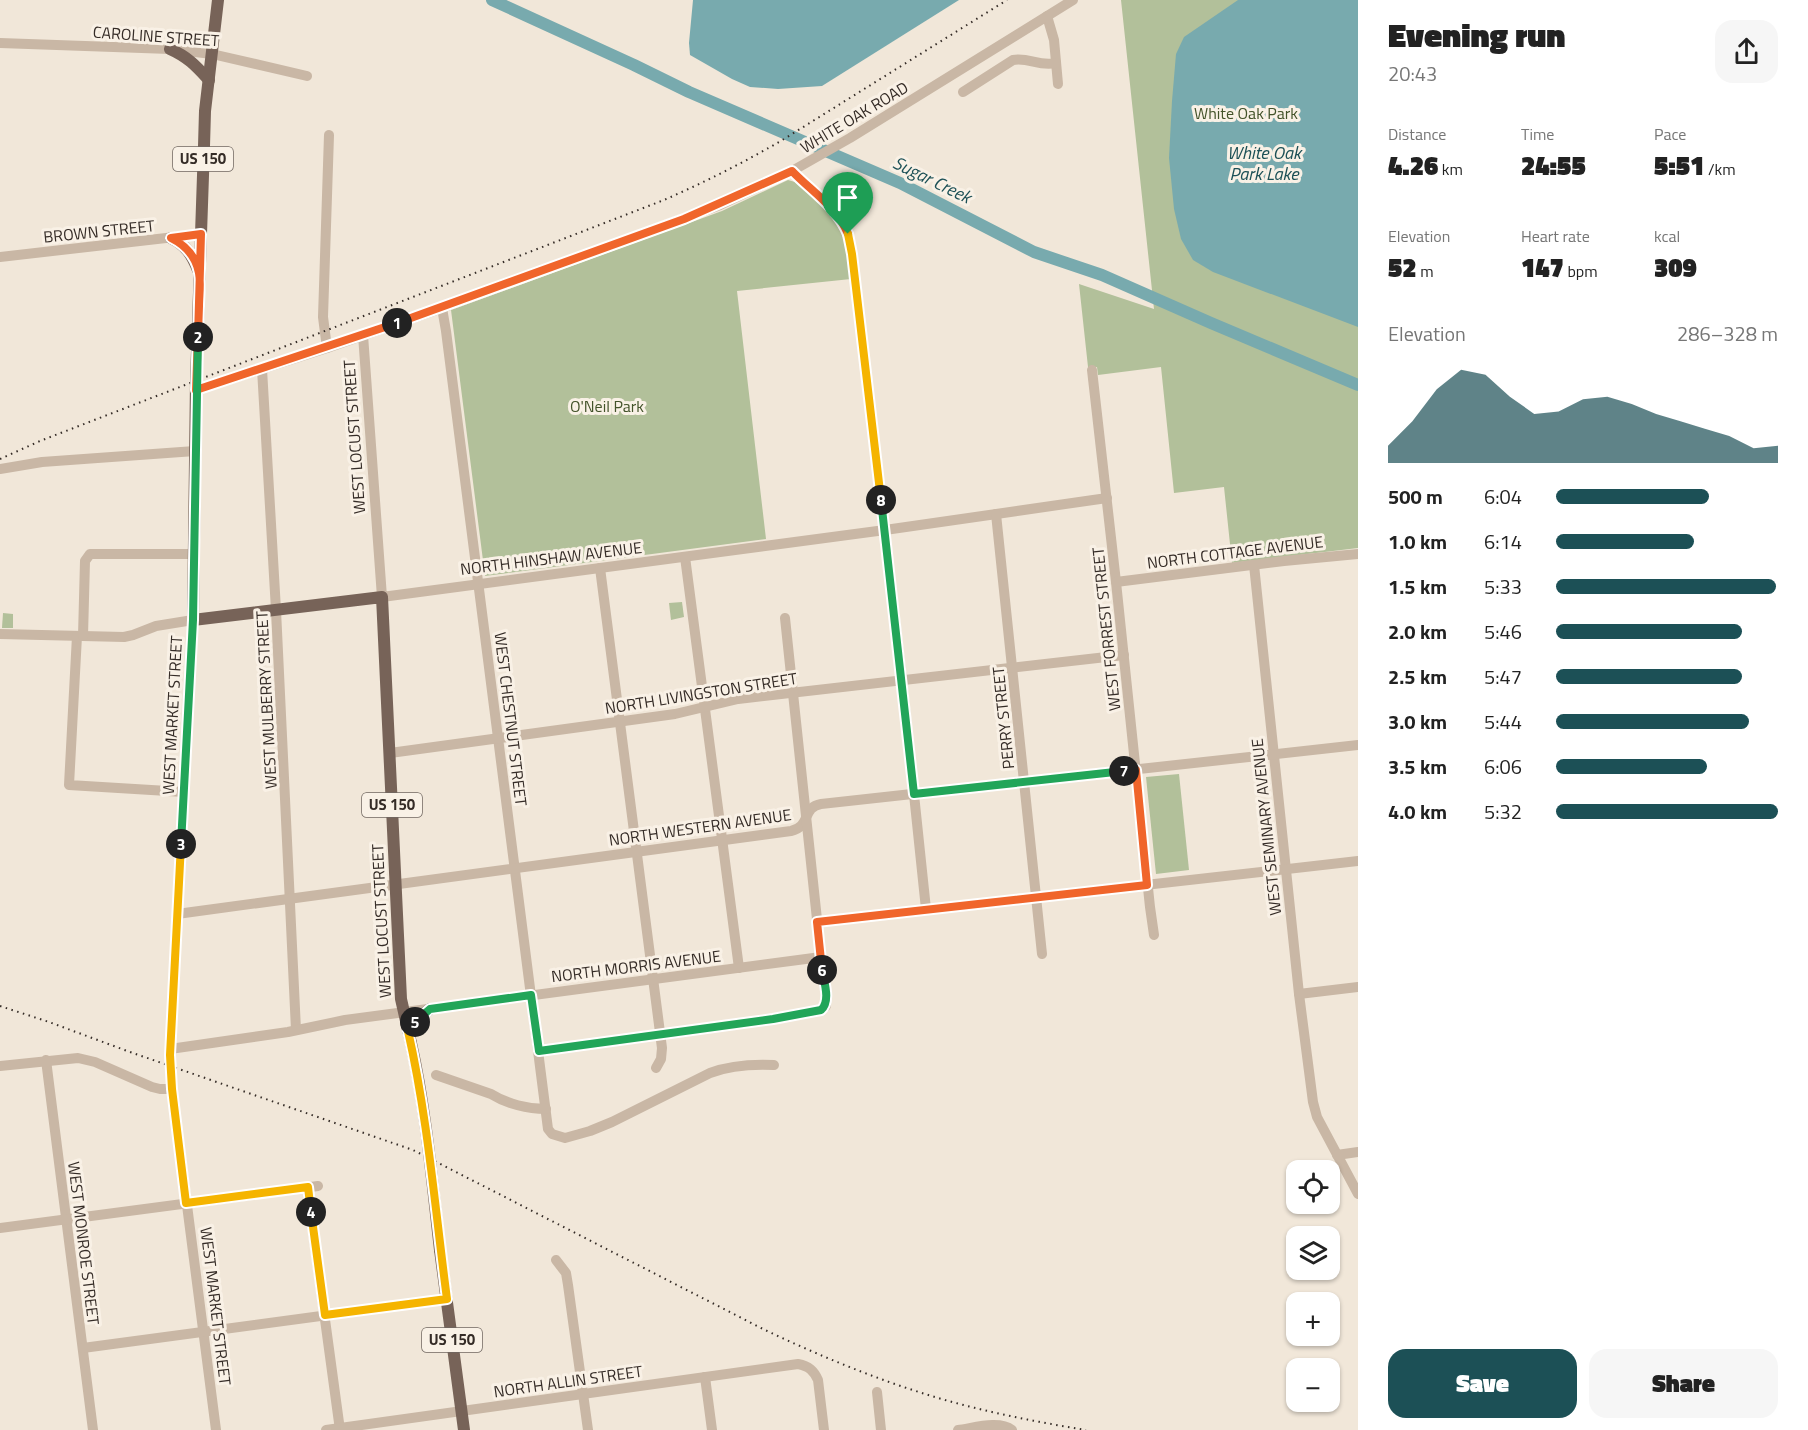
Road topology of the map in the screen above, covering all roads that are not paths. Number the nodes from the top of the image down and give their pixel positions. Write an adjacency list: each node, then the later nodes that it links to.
1 (218, 0): 6 (main road, WEST MARKET STREET / US 150)
2 (1073, 0): 3 (street, WHITE OAK ROAD)
3 (1047, 16): 7 (street); 13 (street, WHITE OAK ROAD)
4 (0, 43): 5 (street, CAROLINE STREET)
5 (170, 49): 6 (street, CAROLINE STREET); 9 (main road)
6 (212, 54): 8 (street, CAROLINE STREET); 9 (main road, WEST MARKET STREET / US 150)
7 (1056, 63): 10 (street); 11 (street)
8 (307, 76)
9 (208, 80): 14 (main road, WEST MARKET STREET / US 150)
10 (1058, 84)
11 (963, 92)
12 (329, 135): 20 (street, WEST LOCUST STREET)
13 (792, 171): 18 (street, WHITE OAK ROAD); 28 (street)
14 (201, 234): 15 (street, BROWN STREET); 17 (main road, WEST MARKET STREET / US 150)
15 (171, 238): 16 (street, BROWN STREET); 17 (main road)
16 (0, 257)
17 (200, 274): 23 (main road, WEST MARKET STREET / US 150)
18 (442, 308): 19 (street, WHITE OAK ROAD); 35 (street, WEST CHESTNUT STREET)
19 (363, 335): 20 (street, WHITE OAK ROAD); 36 (street, WEST LOCUST STREET)
20 (327, 348): 21 (street, WHITE OAK ROAD)
21 (262, 369): 23 (street, WHITE OAK ROAD); 37 (street, WEST MULBERRY STREET)
22 (1092, 370): 26 (street, WEST FORREST STREET)
23 (196, 390): 24 (main road, WEST MARKET STREET / US 150)
24 (195, 451): 25 (street); 29 (main road, WEST MARKET STREET / US 150)
25 (0, 469)
26 (1107, 498): 27 (street, NORTH HINSHAW AVENUE); 34 (street, WEST FORREST STREET)
27 (996, 514): 28 (street, NORTH HINSHAW AVENUE); 43 (street, PERRY STREET)
28 (885, 530): 31 (street, NORTH HINSHAW AVENUE); 44 (street)
29 (194, 554): 39 (main road, WEST MARKET STREET / US 150); 41 (street)
30 (1358, 554): 32 (street, NORTH COTTAGE AVENUE)
31 (685, 557): 33 (street, NORTH HINSHAW AVENUE); 46 (street)
32 (1254, 565): 34 (street, NORTH COTTAGE AVENUE); 51 (street, WEST SEMINARY AVENUE)
33 (600, 568): 35 (street, NORTH HINSHAW AVENUE); 47 (street)
34 (1116, 582): 42 (street, WEST FORREST STREET)
35 (479, 584): 36 (street, NORTH HINSHAW AVENUE); 48 (street, WEST CHESTNUT STREET)
36 (382, 597): 37 (main road, NORTH HINSHAW AVENUE); 50 (main road, WEST LOCUST STREET / US 150)
37 (276, 610): 39 (main road, NORTH HINSHAW AVENUE); 65 (street, WEST MULBERRY STREET)
38 (785, 618): 45 (street)
39 (193, 620): 41 (street, NORTH HINSHAW AVENUE); 54 (street, WEST MARKET STREET)
40 (0, 634): 41 (street, NORTH HINSHAW AVENUE)
41 (80, 636): 54 (street)
42 (1124, 655): 43 (street, NORTH LIVINGSTON STREET); 52 (street, WEST FORREST STREET)
43 (1013, 668): 44 (street, NORTH LIVINGSTON STREET); 53 (street, PERRY STREET)
44 (902, 680): 45 (street, NORTH LIVINGSTON STREET); 55 (street)
45 (792, 692): 46 (street, NORTH LIVINGSTON STREET); 56 (street)
46 (704, 707): 47 (street, NORTH LIVINGSTON STREET); 57 (street)
47 (620, 721): 48 (street, NORTH LIVINGSTON STREET); 58 (street)
48 (498, 738): 50 (street, NORTH LIVINGSTON STREET); 60 (street, WEST CHESTNUT STREET)
49 (1358, 745): 51 (street, NORTH WESTERN AVENUE)
50 (390, 753): 62 (main road, WEST LOCUST STREET / US 150)
51 (1274, 755): 52 (street, NORTH WESTERN AVENUE); 61 (street, WEST SEMINARY AVENUE)
52 (1136, 770): 53 (street, NORTH WESTERN AVENUE); 63 (street, WEST FORREST STREET)
53 (1025, 782): 55 (street, NORTH WESTERN AVENUE); 64 (street, PERRY STREET)
54 (184, 792): 67 (street, WEST MARKET STREET)
55 (914, 794): 56 (street, NORTH WESTERN AVENUE); 66 (street)
56 (806, 818): 57 (street, NORTH WESTERN AVENUE); 68 (street)
57 (722, 840): 58 (street, NORTH WESTERN AVENUE); 72 (street)
58 (637, 851): 60 (street, NORTH WESTERN AVENUE); 73 (street)
59 (1358, 861): 61 (street)
60 (515, 868): 62 (street, NORTH WESTERN AVENUE); 76 (street, WEST CHESTNUT STREET)
61 (1285, 869): 63 (street); 75 (street, WEST SEMINARY AVENUE)
62 (396, 884): 65 (street, NORTH WESTERN AVENUE); 78 (main road, WEST LOCUST STREET / US 150)
63 (1147, 885): 64 (street); 69 (street, WEST FORREST STREET)
64 (1036, 897): 66 (street); 70 (street, PERRY STREET)
65 (290, 898): 67 (street, NORTH WESTERN AVENUE); 79 (street, WEST MULBERRY STREET)
66 (926, 909): 68 (street)
67 (177, 914): 82 (street, WEST MARKET STREET)
68 (817, 922): 71 (street)
69 (1154, 934)
70 (1042, 954)
71 (820, 957): 72 (street, NORTH MORRIS AVENUE); 80 (street)
72 (739, 968): 73 (street, NORTH MORRIS AVENUE)
73 (653, 979): 76 (street, NORTH MORRIS AVENUE); 80 (street)
74 (1358, 987): 75 (street)
75 (1299, 994): 92 (street, WEST SEMINARY AVENUE)
76 (531, 995): 77 (street, NORTH MORRIS AVENUE); 83 (street, WEST CHESTNUT STREET)
77 (430, 1009): 78 (street, NORTH MORRIS AVENUE); 81 (main road)
78 (404, 1013): 79 (street, NORTH MORRIS AVENUE); 81 (main road, WEST LOCUST STREET / US 150)
79 (296, 1030): 82 (street, NORTH MORRIS AVENUE)
80 (660, 1035): 83 (street); 87 (street)
81 (409, 1037): 98 (main road, WEST LOCUST STREET / US 150, bridge)
82 (170, 1049): 89 (street, WEST MARKET STREET)
83 (539, 1051): 90 (street, WEST CHESTNUT STREET)
84 (46, 1060): 85 (street); 89 (street); 95 (street, WEST MONROE STREET)
85 (0, 1065)
86 (774, 1065): 90 (street, WEST CHESTNUT STREET)
87 (656, 1068)
88 (436, 1075): 90 (street)
89 (172, 1089): 94 (street, WEST MARKET STREET)
90 (546, 1109)
91 (1358, 1152): 92 (street)
92 (1337, 1155): 93 (street, WEST SEMINARY AVENUE)
93 (1358, 1194)
94 (186, 1203): 95 (street); 99 (street); 100 (street, WEST MARKET STREET)
95 (66, 1220): 96 (street); 101 (street, WEST MONROE STREET)
96 (0, 1228)
97 (556, 1260): 104 (street)
98 (447, 1299): 99 (street); 105 (main road, WEST LOCUST STREET / US 150)
99 (325, 1315): 100 (street); 106 (street)
100 (203, 1331): 101 (street); 109 (street, WEST MARKET STREET)
101 (83, 1348): 108 (street, WEST MONROE STREET)
102 (705, 1377): 104 (street, NORTH ALLIN STREET); 113 (street); 114 (street, NORTH ALLIN STREET)
103 (877, 1392): 115 (street)
104 (583, 1394): 105 (street, NORTH ALLIN STREET); 112 (street)
105 (462, 1411): 106 (street, NORTH ALLIN STREET); 111 (main road, WEST LOCUST STREET / US 150)
106 (340, 1429): 110 (street, NORTH ALLIN STREET)
107 (1011, 1429): 116 (street)
108 (93, 1430)
109 (216, 1430)
110 (326, 1430)
111 (464, 1430)
112 (588, 1430)
113 (712, 1430)
114 (824, 1430)
115 (881, 1430)
116 (958, 1430)

